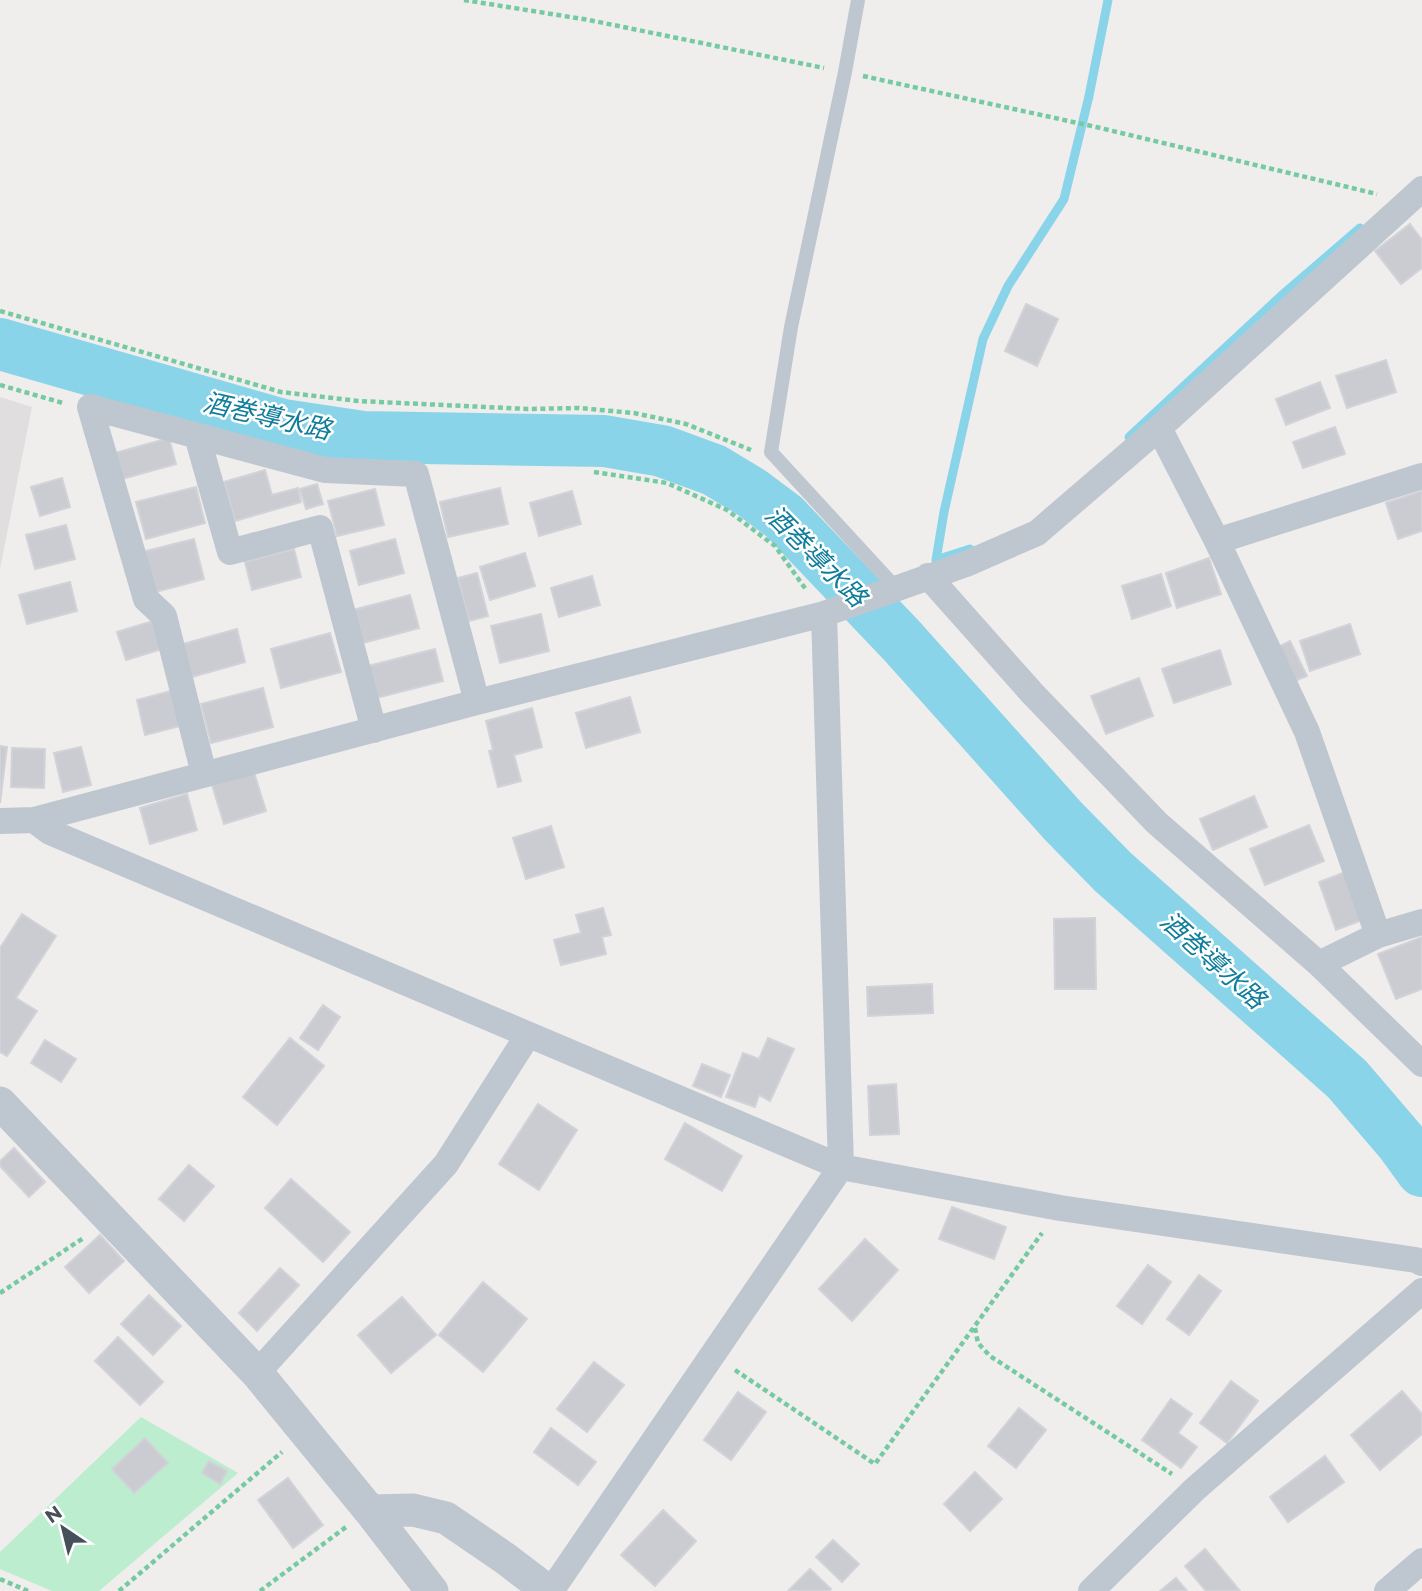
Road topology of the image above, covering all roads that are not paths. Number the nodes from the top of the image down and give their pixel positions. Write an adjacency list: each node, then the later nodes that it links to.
1 (858, 0): 8 (lane)
2 (1422, 189): 3 (street)
3 (1159, 428): 6 (street); 7 (street)
4 (197, 436): 10 (street); 11 (street); 12 (street)
5 (1422, 476): 6 (street)
6 (1217, 541): 16 (street)
7 (928, 576): 8 (street); 17 (street)
8 (890, 590): 9 (street)
9 (831, 611): 10 (street); 21 (street)
10 (477, 702): 11 (street)
11 (374, 730): 12 (street)
12 (204, 774): 13 (street)
13 (34, 820): 14 (street); 18 (street)
14 (0, 821)
15 (1422, 922): 16 (street)
16 (1378, 936): 17 (street)
17 (1320, 964): 19 (street)
18 (528, 1035): 21 (street); 24 (street)
19 (1422, 1064)
20 (0, 1103): 24 (street)
21 (841, 1167): 22 (street); 28 (street)
22 (1422, 1263)
23 (1422, 1291): 29 (street)
24 (257, 1373): 25 (street)
25 (370, 1511): 27 (street); 28 (street)
26 (1422, 1561): 30 (street)
27 (432, 1591)
28 (550, 1591)
29 (1091, 1591)
30 (1387, 1591)

